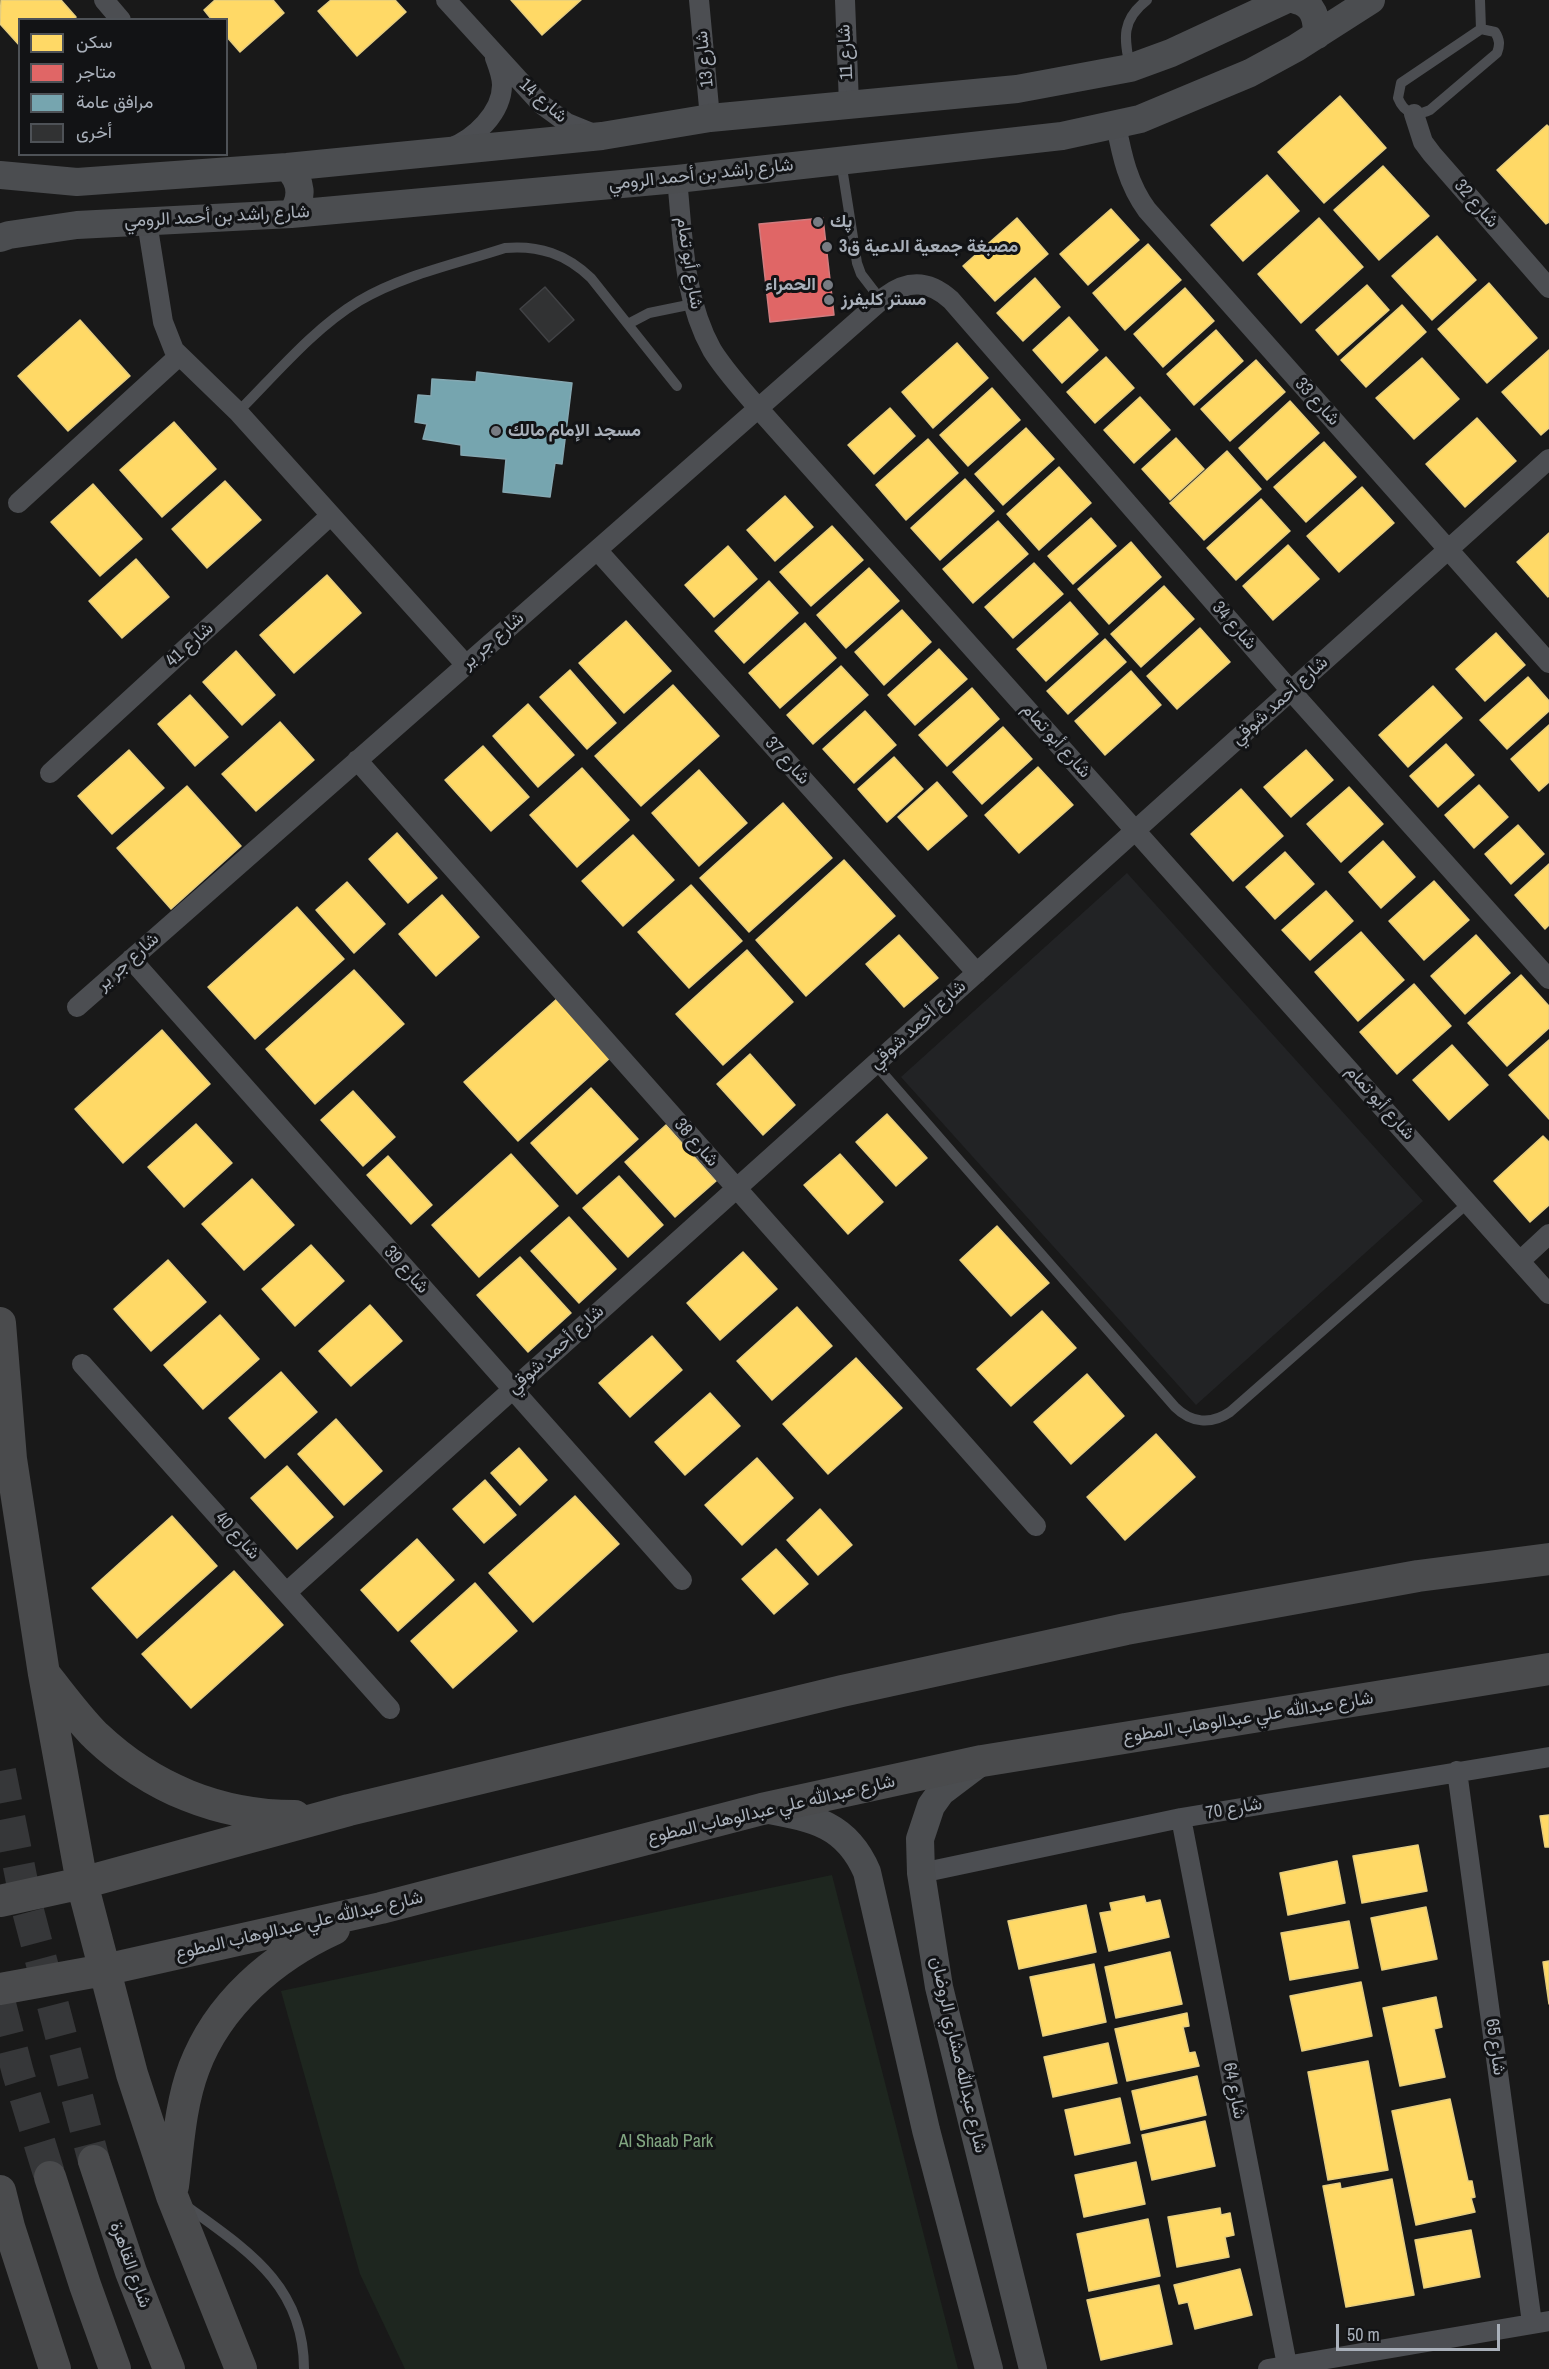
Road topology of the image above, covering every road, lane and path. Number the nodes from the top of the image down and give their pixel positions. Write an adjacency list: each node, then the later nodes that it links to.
1 (104, 0): 10 (street)
2 (446, 0): 13 (street, شارع 14)
3 (699, 0): 17 (street, شارع 13)
4 (845, 0): 15 (street, شارع 11)
5 (1147, 0): 14 (lane)
6 (1285, 0): 14 (street)
7 (1296, 0): 12 (street)
8 (1371, 0): 12 (street, شارع راشد بن أحمد الرومي)
9 (1480, 0): 11 (lane)
10 (119, 18)
11 (1480, 29): 16 (lane); 16 (lane)
12 (1317, 35): 18 (street, شارع راشد بن أحمد الرومي)
13 (493, 52): 19 (street, شارع 14); 20 (street, شارع 14)
14 (1130, 68): 15 (street)
15 (849, 104): 17 (street)
16 (1414, 114): 33 (street, شارع 32)
17 (711, 118): 19 (street)
18 (1116, 125): 21 (street, شارع راشد بن أحمد الرومي); 45 (street, شارع 33)
19 (602, 136): 20 (street)
20 (433, 153): 22 (street)
21 (841, 160): 25 (street, شارع راشد بن أحمد الرومي); 34 (lane)
22 (344, 162): 23 (street); 27 (street)
23 (287, 167): 26 (street); 28 (street)
24 (0, 175): 26 (street)
25 (677, 179): 27 (street, شارع راشد بن أحمد الرومي); 35 (street, شارع أبو تمام)
26 (78, 182): 30 (street)
27 (347, 209): 28 (street, شارع راشد بن أحمد الرومي)
28 (291, 214): 29 (street, شارع راشد بن أحمد الرومي)
29 (147, 222): 30 (street, شارع راشد بن أحمد الرومي); 37 (street)
30 (77, 225): 31 (street, شارع راشد بن أحمد الرومي)
31 (0, 238)
32 (915, 283): 34 (street, شارع جر ير); 48 (street, شارع 34)
33 (1549, 288)
34 (881, 300): 39 (street, شارع جر ير)
35 (693, 304): 36 (lane); 39 (street, شارع أبو تمام)
36 (628, 324): 38 (lane); 40 (lane)
37 (179, 356): 40 (street); 42 (street)
38 (677, 386)
39 (758, 408): 44 (street, شارع جر ير); 51 (street, شارع أبو تمام)
40 (238, 412): 43 (street)
41 (1549, 459): 45 (street, شارع أحمد شوقي)
42 (18, 503)
43 (330, 516): 47 (street); 50 (street, شارع 41)
44 (597, 550): 47 (street, شارع جر ير); 53 (street, شارع 37)
45 (1448, 550): 46 (street, شارع 33); 48 (street, شارع أحمد شوقي)
46 (1549, 663)
47 (466, 664): 49 (street, شارع جر ير)
48 (1291, 691): 51 (street, شارع أحمد شوقي); 54 (street, شارع 34)
49 (357, 760): 52 (street, شارع جر ير); 57 (street, شارع 38)
50 (50, 773)
51 (1136, 830): 53 (street, شارع أحمد شوقي); 58 (street, شارع أبو تمام)
52 (131, 959): 55 (street, شارع جر ير); 64 (street, شارع 39)
53 (977, 972): 56 (street, شارع أحمد شوقي)
54 (1549, 979)
55 (77, 1007)
56 (875, 1064): 57 (street, شارع أحمد شوقي); 58 (lane)
57 (736, 1189): 64 (street, شارع أحمد شوقي); 65 (street, شارع 38)
58 (1468, 1203): 60 (street, شارع أبو تمام)
59 (1549, 1234): 60 (street)
60 (1520, 1261): 61 (street, شارع أبو تمام)
61 (1549, 1294)
62 (0, 1323): 70 (main road)
63 (82, 1364): 68 (street, شارع 40)
64 (512, 1390): 67 (street, شارع 39); 68 (street, شارع أحمد شوقي)
65 (1036, 1526)
66 (1549, 1559): 76 (main road)
67 (682, 1580)
68 (287, 1592): 71 (street, شارع 40)
69 (1549, 1669): 73 (main road, شارع عبدالله علي عبدالوهاب المطوع)
70 (44, 1674): 76 (main road); 79 (main road)
71 (390, 1709)
72 (1549, 1757): 74 (street, شارع 70)
73 (982, 1761): 75 (main road, شارع عبدالله علي عبدالوهاب المطوع); 78 (street, شارع عبدالله مشاري الروضان)
74 (1457, 1771): 77 (street, شارع 70); 91 (street, شارع 65)
75 (762, 1809): 81 (main road, شارع عبدالله علي عبدالوهاب المطوع); 83 (street)
76 (349, 1810): 79 (main road)
77 (1181, 1818): 78 (street, شارع 70); 92 (street, شارع 64)
78 (921, 1873): 84 (street, شارع عبدالله مشاري الروضان)
79 (82, 1883): 80 (main road); 82 (main road)
80 (0, 1901)
81 (381, 1908): 82 (main road, شارع عبدالله علي عبدالوهاب المطوع); 89 (main road)
82 (104, 1970): 85 (main road, شارع عبدالله علي عبدالوهاب المطوع); 89 (main road)
83 (893, 1987): 84 (street); 98 (street)
84 (939, 1987): 99 (street, شارع عبدالله مشاري الروضان)
85 (0, 1989)
86 (94, 2161): 95 (main road, شارع القاهرة)
87 (50, 2177): 94 (main road)
88 (0, 2191): 90 (main road)
89 (172, 2196): 96 (main road); 97 (lane)
90 (4, 2221): 93 (main road)
91 (1541, 2322): 92 (street)
92 (1277, 2367)
93 (55, 2369)
94 (116, 2369)
95 (169, 2369)
96 (241, 2369)
97 (304, 2369)
98 (989, 2369)
99 (1033, 2369)

